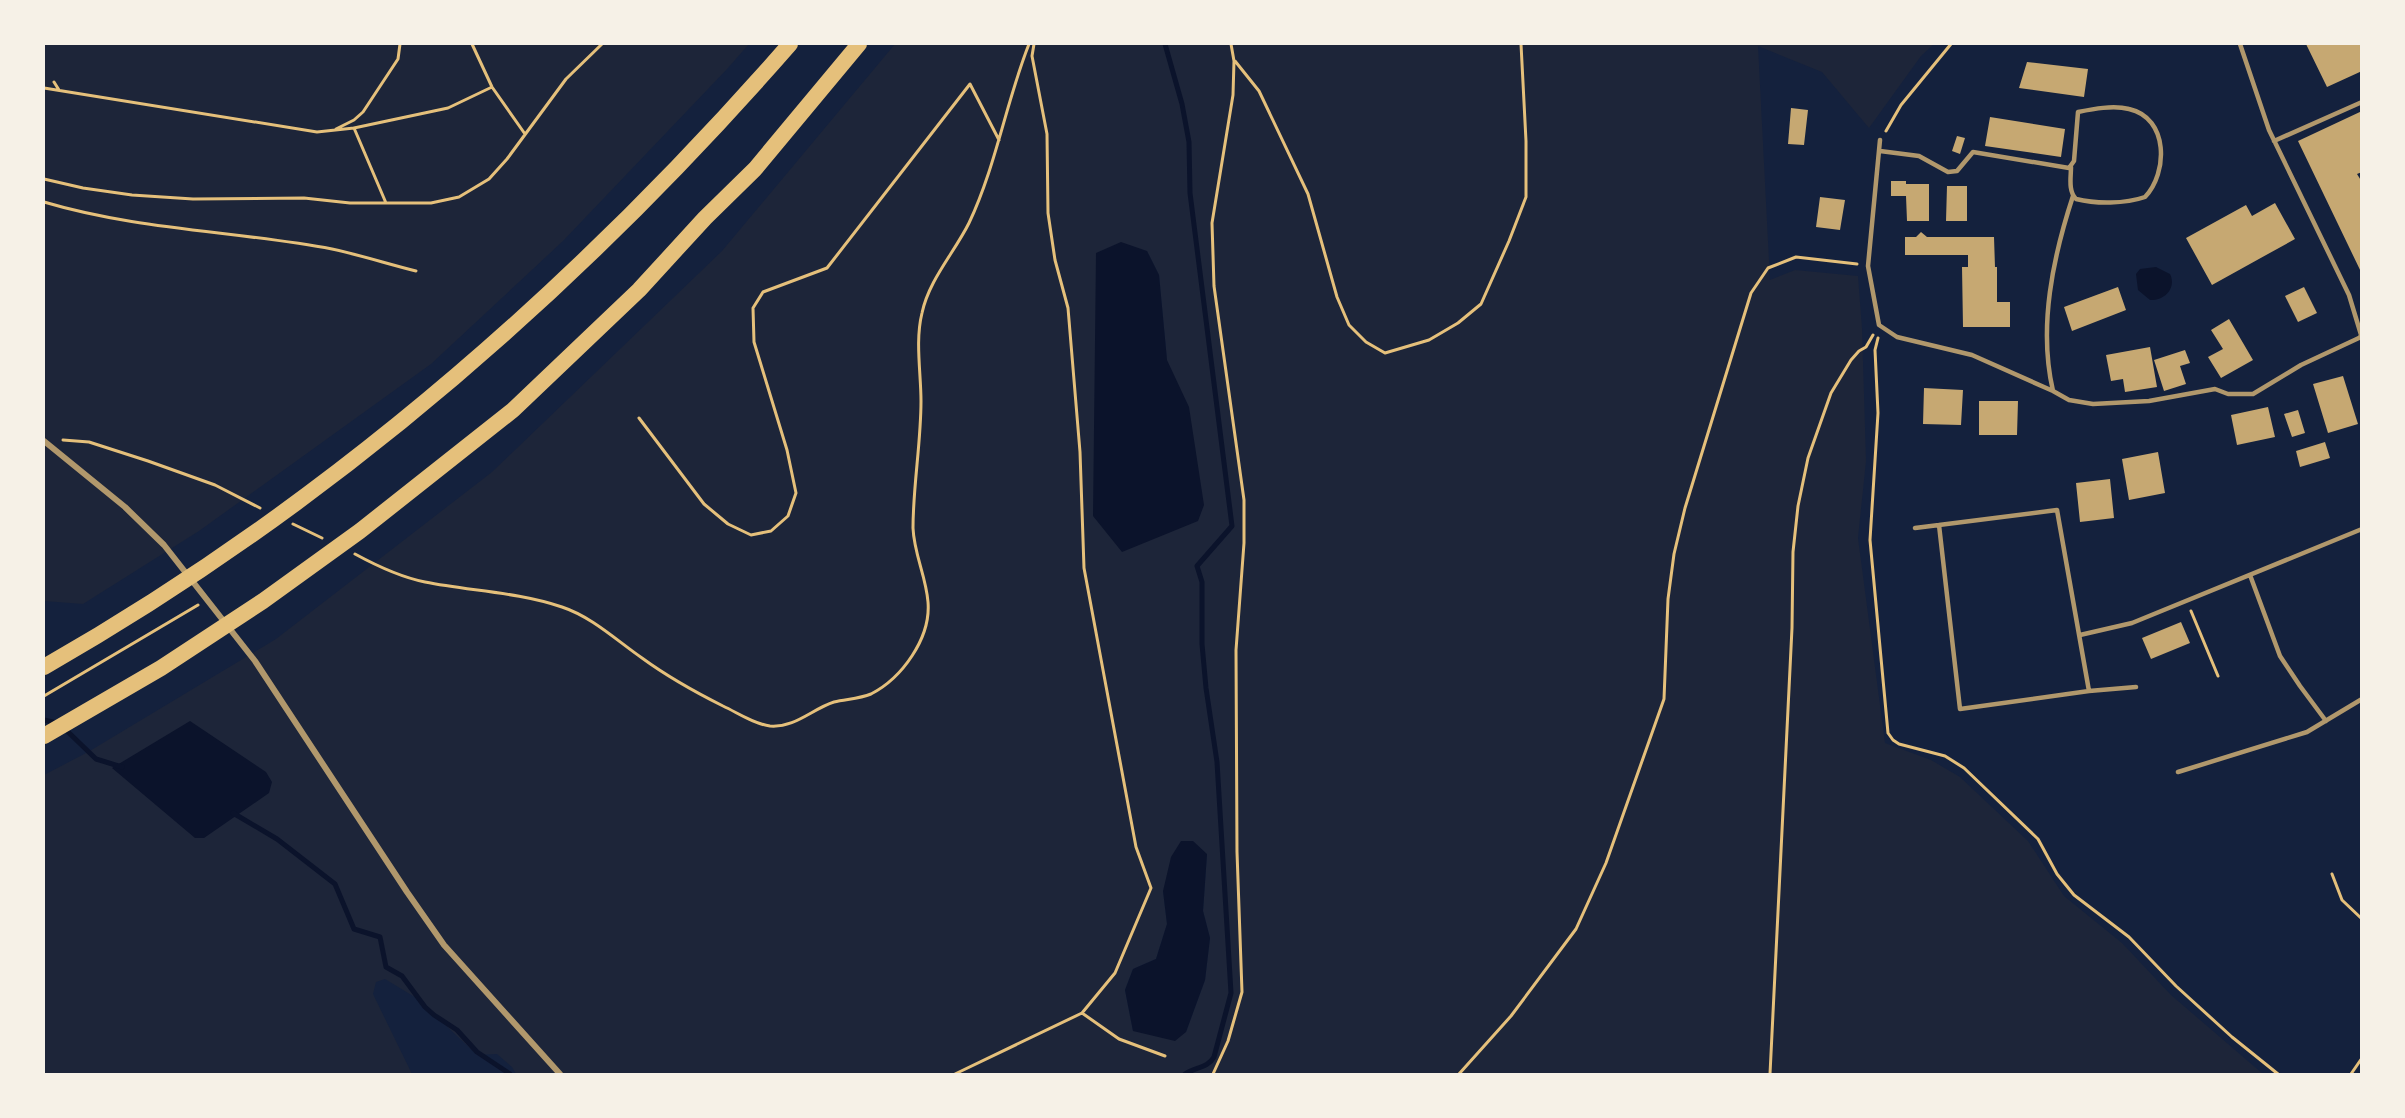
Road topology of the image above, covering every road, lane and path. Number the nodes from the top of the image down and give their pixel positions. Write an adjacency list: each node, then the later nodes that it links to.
1 (400, 44): 19 (path)
2 (472, 44): 14 (path)
3 (602, 44): 20 (path)
4 (790, 44): 49 (highway)
5 (859, 44): 56 (highway)
6 (1029, 44): 23 (path)
7 (1034, 44): 60 (path)
8 (1231, 44): 12 (path)
9 (1521, 44): 12 (path)
10 (1952, 44): 21 (path)
11 (2240, 44): 22 (lane)
12 (1234, 61): 65 (path)
13 (54, 82): 16 (path)
14 (492, 87): 18 (path); 20 (path)
15 (44, 88): 16 (path)
16 (59, 90): 19 (path)
17 (2361, 102): 22 (lane)
18 (354, 128): 19 (path); 29 (path)
19 (332, 131)
20 (525, 134): 29 (path)
21 (1880, 140): 24 (lane)
22 (2274, 141): 33 (lane)
23 (1000, 142): 35 (path); 44 (path)
24 (1880, 151): 25 (lane); 30 (lane)
25 (2071, 167): 27 (lane); 27 (lane)
26 (44, 179): 29 (path)
27 (2073, 196): 34 (lane)
28 (44, 202): 31 (path)
29 (386, 204)
30 (1868, 266): 32 (lane); 66 (path)
31 (416, 271)
32 (1879, 326): 34 (lane); 67 (path); 68 (path)
33 (2361, 337): 34 (lane)
34 (2053, 391)
35 (639, 418)
36 (55, 439): 38 (path)
37 (44, 441): 46 (street)
38 (268, 512)
39 (289, 522): 43 (path)
40 (1939, 525): 41 (lane); 48 (lane); 52 (lane)
41 (1915, 528)
42 (2361, 529): 45 (lane)
43 (332, 543)
44 (353, 553)
45 (2250, 575): 47 (lane); 55 (lane)
46 (207, 600): 53 (path); 63 (street)
47 (2187, 601): 48 (lane); 50 (path)
48 (2080, 635): 52 (lane)
49 (44, 667)
50 (2218, 676)
51 (2136, 687): 52 (lane)
52 (2089, 691)
53 (44, 696)
54 (2361, 699): 55 (lane)
55 (2326, 721): 57 (lane)
56 (44, 736)
57 (2178, 772)
58 (2332, 874): 59 (path)
59 (2361, 919)
60 (1082, 1013): 61 (path); 64 (path)
61 (1165, 1056)
62 (2361, 1058): 69 (path)
63 (560, 1074)
64 (955, 1074)
65 (1213, 1074)
66 (1459, 1074)
67 (1770, 1074)
68 (2278, 1074)
69 (2351, 1074)

